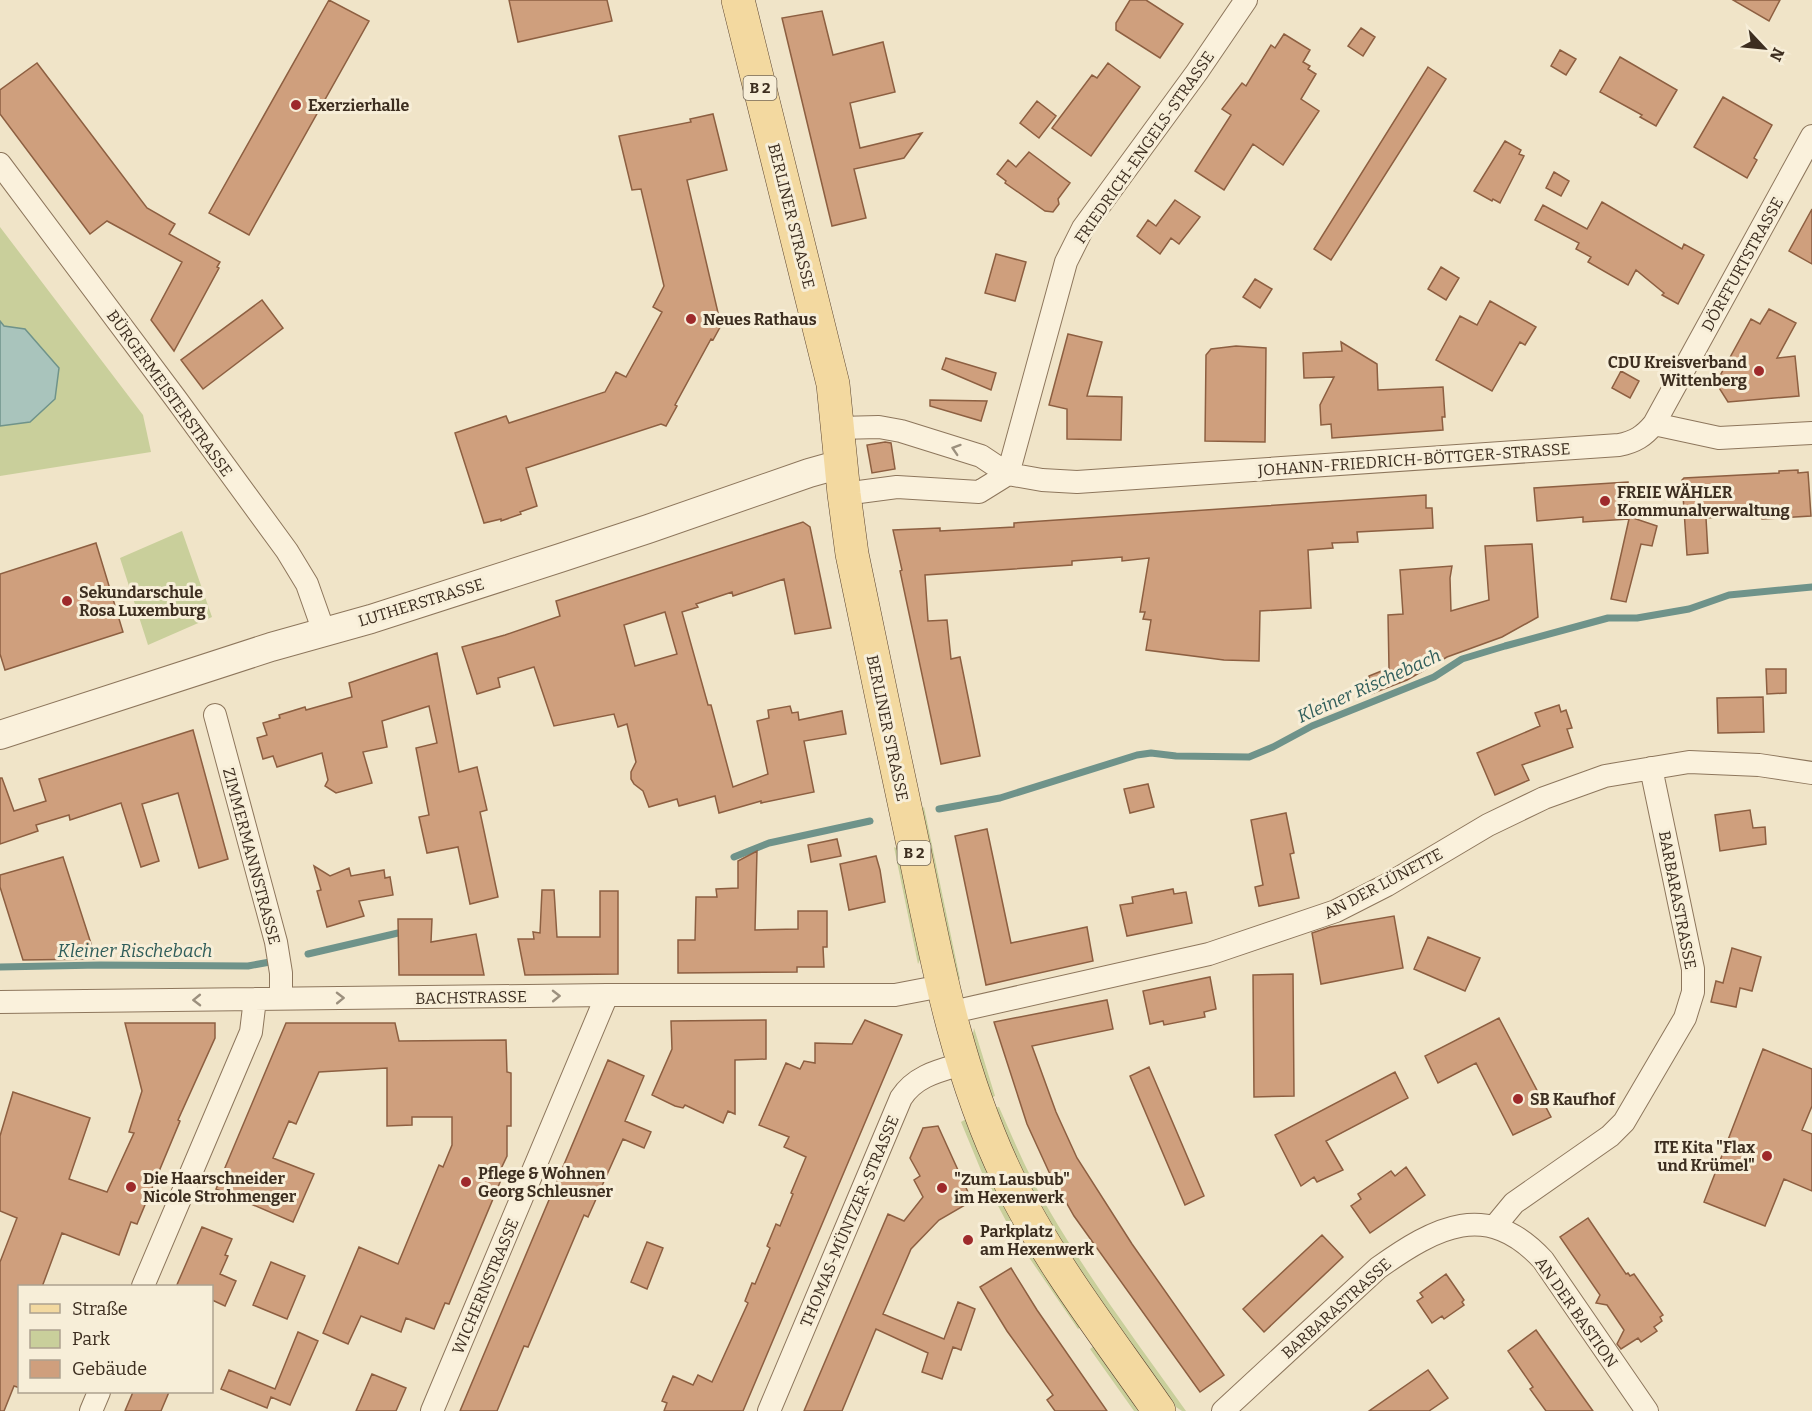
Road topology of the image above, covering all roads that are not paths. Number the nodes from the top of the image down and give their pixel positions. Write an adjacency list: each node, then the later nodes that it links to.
1 (738, 0): 6 (main road, BERLINER STRASSE / B 2)
2 (1246, 0): 8 (street, FRIEDRICH-ENGELS-STRASSE)
3 (1812, 136): 5 (street, DÖRFFURTSTRASSE)
4 (0, 164): 10 (street, BÜRGERMEISTERSTRASSE)
5 (1654, 424): 7 (street); 8 (street, JOHANN-FRIEDRICH-BÖTTGER-STRASSE)
6 (837, 428): 8 (street, JOHANN-FRIEDRICH-BÖTTGER-STRASSE, one-way to 6); 9 (main road, BERLINER STRASSE / B 2)
7 (1812, 433)
8 (1008, 474): 9 (street)
9 (842, 479): 10 (street, LUTHERSTRASSE); 18 (main road, BERLINER STRASSE / B 2)
10 (324, 632): 12 (street, LUTHERSTRASSE)
11 (215, 715): 16 (street, ZIMMERMANNSTRASSE)
12 (0, 735)
13 (1651, 768): 14 (street, AN DER LÜNETTE); 18 (street, AN DER LÜNETTE); 21 (street, BARBARASTRASSE)
14 (1812, 773)
15 (607, 995): 16 (street, BACHSTRASSE, one-way to 15); 18 (street, BACHSTRASSE); 25 (street, WICHERNSTRASSE)
16 (281, 998): 17 (street, BACHSTRASSE)
17 (255, 999): 19 (street, BACHSTRASSE, one-way to 19); 22 (street)
18 (945, 1000): 20 (main road, BERLINER STRASSE / B 2)
19 (0, 1002)
20 (962, 1064): 26 (street, THOMAS-MÜNTZER-STRASSE); 27 (main road, BERLINER STRASSE / B 2)
21 (1495, 1226): 28 (street, BARBARASTRASSE); 29 (street, AN DER BASTION)
22 (144, 1285)
23 (99, 1393): 24 (street)
24 (91, 1411)
25 (432, 1411)
26 (769, 1411)
27 (1159, 1411)
28 (1222, 1411)
29 (1647, 1411)

